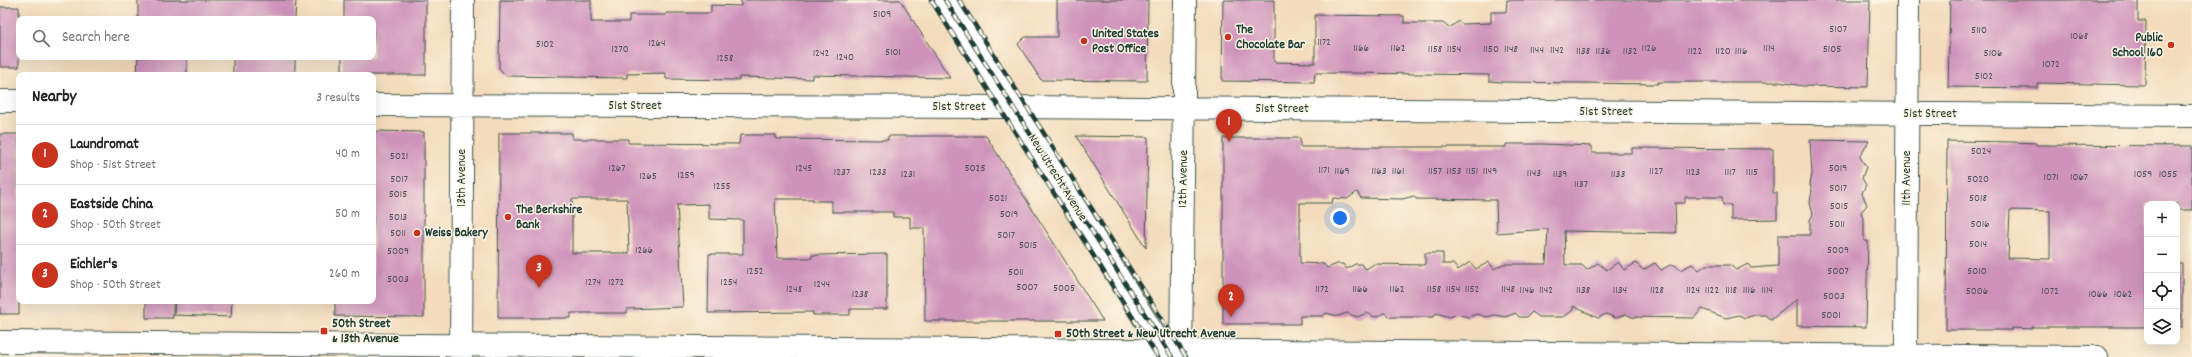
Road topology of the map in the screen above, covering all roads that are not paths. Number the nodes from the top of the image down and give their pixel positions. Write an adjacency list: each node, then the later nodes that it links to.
1 (463, 0): 8 (street, 13th Avenue)
2 (946, 0): 9 (street, New Utrecht Avenue)
3 (1185, 0): 10 (street, 12th Avenue)
4 (1908, 0): 11 (street, 11th Avenue)
5 (0, 101): 6 (street)
6 (16, 101)
7 (376, 105): 8 (street, 51st Street)
8 (463, 106): 9 (street, 51st Street); 14 (street, 13th Avenue)
9 (1013, 107): 10 (street, 51st Street); 15 (street, New Utrecht Avenue)
10 (1185, 108): 11 (street, 51st Street); 15 (street, 12th Avenue)
11 (1908, 114): 12 (street, 51st Street); 16 (street, 11th Avenue)
12 (2192, 116)
13 (0, 342): 14 (street)
14 (461, 351): 15 (street)
15 (1173, 354): 16 (street)
16 (1906, 356): 17 (street)
17 (2097, 357)

